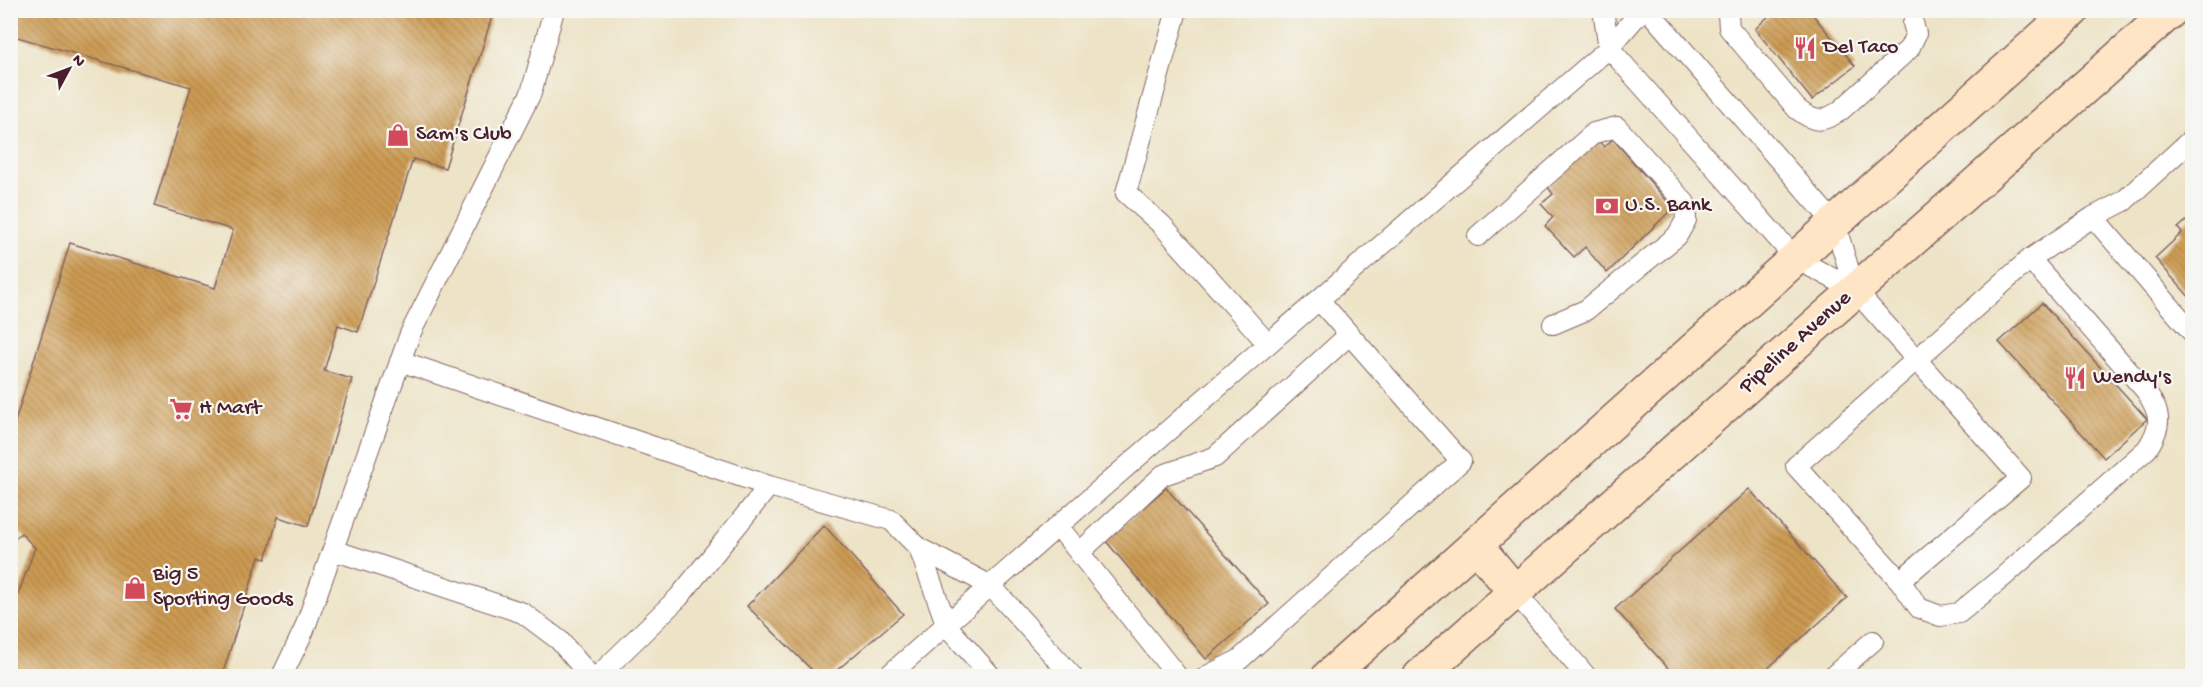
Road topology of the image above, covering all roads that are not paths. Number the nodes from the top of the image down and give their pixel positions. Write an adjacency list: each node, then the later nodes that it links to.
1 (554, 10): 23 (lane)
2 (1177, 10): 22 (lane)
3 (1603, 10): 10 (lane)
4 (1642, 10): 10 (lane)
5 (1648, 10): 13 (lane)
6 (1729, 10): 9 (lane)
7 (2073, 10): 13 (main road)
8 (2172, 10): 17 (main road, Pipeline Avenue)
9 (1913, 23)
10 (1609, 48): 15 (lane); 18 (lane)
11 (2193, 139): 12 (lane)
12 (2093, 217): 16 (lane); 20 (lane)
13 (1835, 224): 15 (main road); 17 (lane)
14 (1478, 236): 19 (lane)
15 (1796, 259): 17 (lane); 27 (main road)
16 (2030, 259): 24 (lane); 31 (lane)
17 (1856, 290): 24 (lane); 33 (main road, Pipeline Avenue)
18 (1319, 300): 21 (lane); 22 (lane)
19 (1553, 324)
20 (2193, 332)
21 (1349, 334): 30 (lane); 43 (lane)
22 (1268, 344): 26 (lane)
23 (400, 361): 25 (lane); 29 (lane)
24 (1917, 361): 31 (lane); 31 (lane)
25 (769, 486): 28 (lane); 38 (lane)
26 (1058, 526): 30 (lane); 32 (lane)
27 (1476, 545): 33 (main road); 44 (main road)
28 (919, 548): 32 (lane); 34 (lane)
29 (333, 550): 36 (lane); 37 (lane)
30 (1079, 553): 42 (lane)
31 (1900, 581)
32 (991, 586): 34 (lane); 41 (lane)
33 (1515, 592): 45 (main road, Pipeline Avenue); 46 (lane)
34 (947, 626): 39 (lane); 40 (lane)
35 (1873, 641): 47 (lane)
36 (282, 676)
37 (590, 676)
38 (598, 676)
39 (888, 676)
40 (991, 676)
41 (1071, 676)
42 (1178, 676)
43 (1208, 676)
44 (1329, 676)
45 (1420, 676)
46 (1586, 676)
47 (1833, 676)

